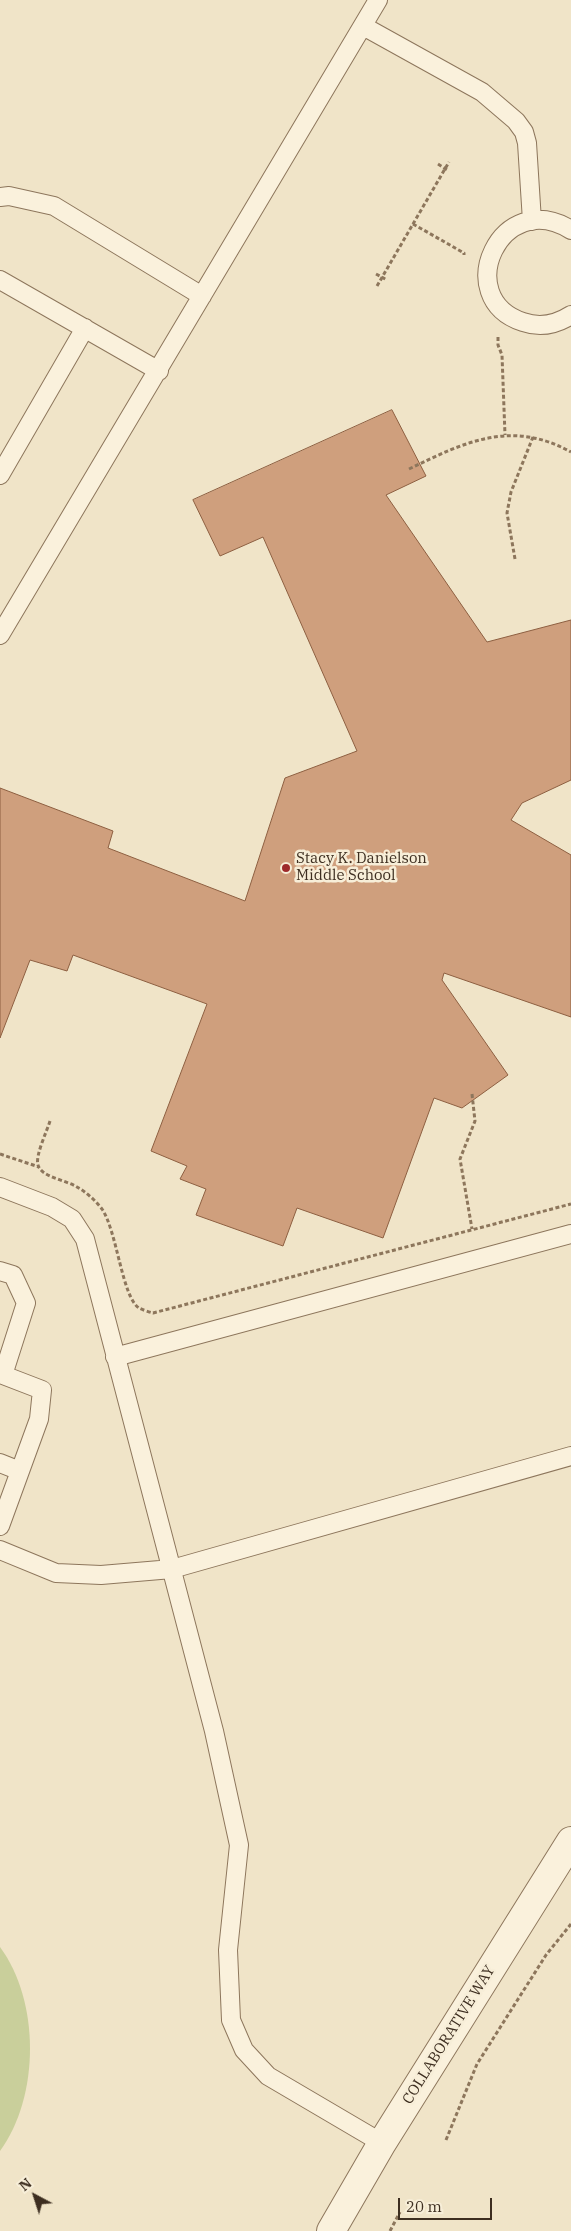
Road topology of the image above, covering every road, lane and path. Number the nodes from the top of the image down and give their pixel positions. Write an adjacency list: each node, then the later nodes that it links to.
1 (378, 0): 2 (lane)
2 (363, 26): 7 (lane); 14 (lane)
3 (449, 162): 5 (path)
4 (438, 164): 5 (path)
5 (447, 170): 10 (path)
6 (0, 197): 14 (lane)
7 (532, 220): 8 (lane); 15 (lane)
8 (571, 230)
9 (376, 274): 10 (path)
10 (383, 277): 11 (path); 12 (path)
11 (387, 280)
12 (377, 286)
13 (2, 287): 16 (lane)
14 (202, 296): 17 (lane)
15 (571, 315)
16 (84, 328): 17 (lane); 21 (lane)
17 (159, 371): 23 (lane)
18 (533, 438): 19 (path); 20 (path); 22 (path)
19 (571, 452)
20 (409, 469)
21 (0, 475)
22 (515, 558)
23 (0, 635)
24 (472, 1094): 30 (path)
25 (50, 1121): 27 (path)
26 (0, 1154): 27 (path)
27 (39, 1167): 30 (path)
28 (0, 1187): 33 (lane)
29 (571, 1204): 30 (path)
30 (472, 1230)
31 (571, 1234): 33 (lane)
32 (0, 1271): 34 (lane)
33 (116, 1357): 40 (lane)
34 (2, 1374): 37 (lane)
35 (571, 1456): 40 (lane)
36 (0, 1464): 37 (lane)
37 (20, 1471): 38 (lane)
38 (0, 1526)
39 (0, 1550): 40 (lane)
40 (172, 1570): 44 (lane)
41 (571, 1841): 44 (street, COLLABORATIVE WAY)
42 (571, 1924): 43 (path)
43 (446, 2140)
44 (382, 2143): 46 (street, COLLABORATIVE WAY)
45 (400, 2212): 47 (path)
46 (331, 2231)
47 (390, 2231)

